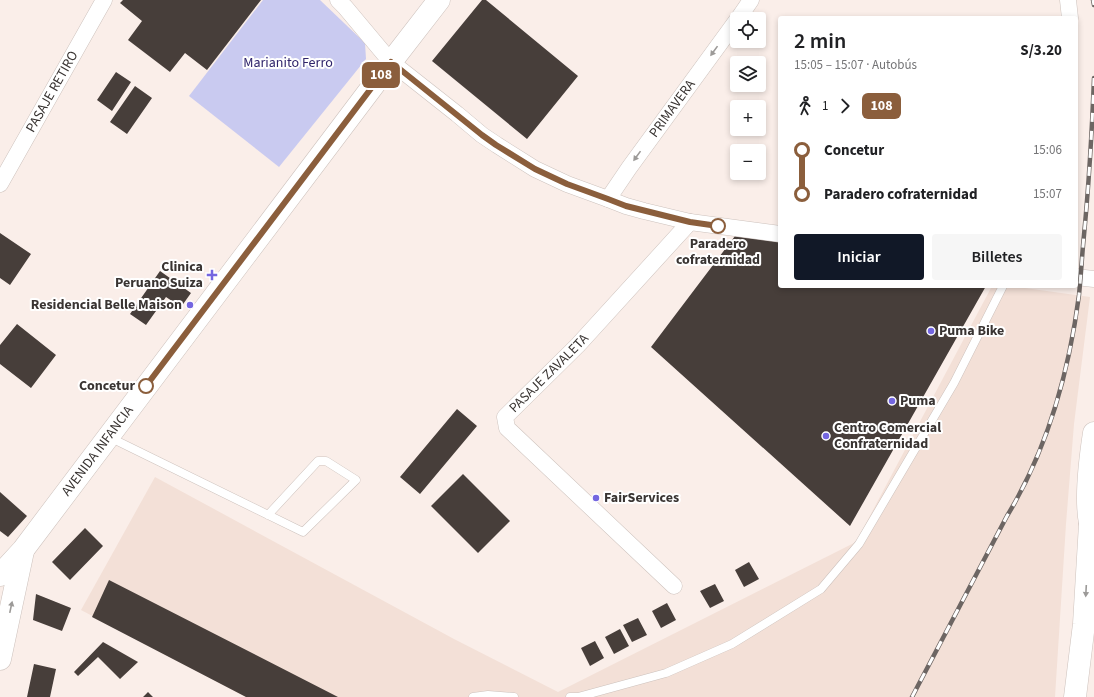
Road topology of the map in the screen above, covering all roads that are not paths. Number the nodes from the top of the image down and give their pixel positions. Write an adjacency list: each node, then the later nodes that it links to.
1 (104, 0): 10 (street, PASAJE RETIRO)
2 (338, 0): 9 (street)
3 (439, 0): 9 (main road, AVENIDA INFANCIA)
4 (752, 0): 6 (street, PRIMAVERA)
5 (1068, 0): 7 (street)
6 (743, 12)
7 (1070, 16)
8 (730, 29): 11 (street, PRIMAVERA, one-way to 11)
9 (391, 62): 11 (street); 17 (main road, AVENIDA INFANCIA)
10 (0, 184)
11 (608, 199): 12 (street)
12 (690, 222): 13 (street); 24 (street, PASAJE ZAVALETA)
13 (778, 234)
14 (1078, 277): 15 (street)
15 (1094, 279)
16 (1002, 288): 28 (lane)
17 (109, 436): 20 (lane); 22 (main road, AVENIDA INFANCIA)
18 (1092, 443): 19 (main road)
19 (1091, 492): 21 (main road)
20 (268, 515): 20 (lane)
21 (1092, 529): 29 (main road, one-way to 29)
22 (23, 550): 23 (main road, AVENIDA INFANCIA); 25 (main road, one-way to 22)
23 (0, 575)
24 (674, 586)
25 (0, 659)
26 (473, 697): 27 (lane)
27 (514, 697)
28 (570, 697)
29 (1075, 697)

